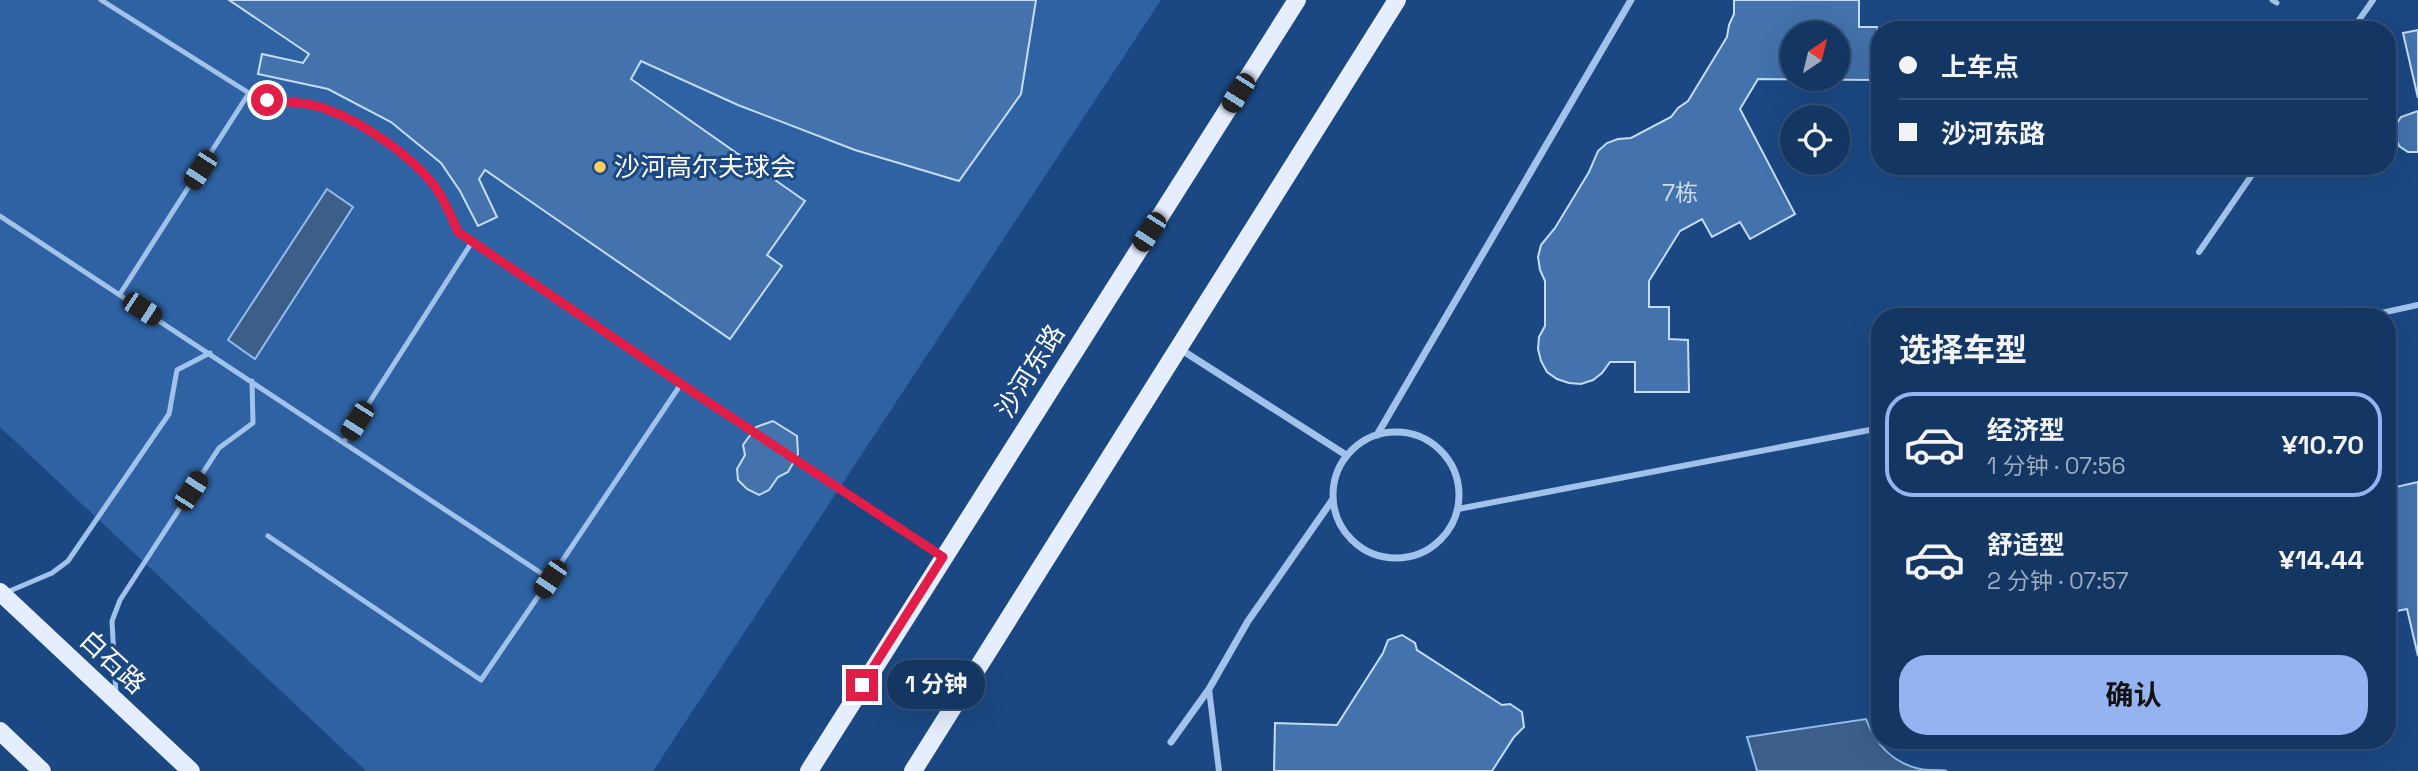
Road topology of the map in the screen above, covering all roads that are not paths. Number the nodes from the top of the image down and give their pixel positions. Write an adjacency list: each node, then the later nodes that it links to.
1 (101, 0): 7 (lane)
2 (1297, 0): 26 (main road, 沙河东路)
3 (1396, 0): 15 (main road)
4 (1630, 0): 20 (street)
5 (2373, 0): 6 (street)
6 (2358, 21)
7 (249, 93): 10 (lane); 12 (lane)
8 (2252, 175): 11 (street)
9 (0, 216): 12 (lane)
10 (472, 242): 18 (lane); 21 (lane)
11 (2199, 252)
12 (120, 294): 16 (lane)
13 (2418, 304): 14 (street)
14 (2396, 309)
15 (1180, 349): 22 (street); 36 (main road)
16 (210, 353): 17 (lane); 28 (lane)
17 (252, 381): 21 (lane); 30 (lane)
18 (681, 384): 26 (lane); 27 (lane)
19 (1871, 430): 24 (street)
20 (1377, 435): 22 (street); 24 (street)
21 (344, 442): 27 (lane)
22 (1346, 456): 23 (street)
23 (1332, 499): 24 (street); 29 (street)
24 (1458, 509)
25 (268, 536): 27 (lane)
26 (943, 557): 35 (main road, 沙河东路)
27 (550, 579)
28 (1, 593): 30 (main road, 白石路)
29 (1209, 689): 32 (street); 37 (street)
30 (117, 701): 34 (main road, 白石路)
31 (0, 731): 33 (main road)
32 (1171, 742)
33 (42, 771)
34 (191, 771)
35 (808, 771)
36 (913, 771)
37 (1219, 771)

